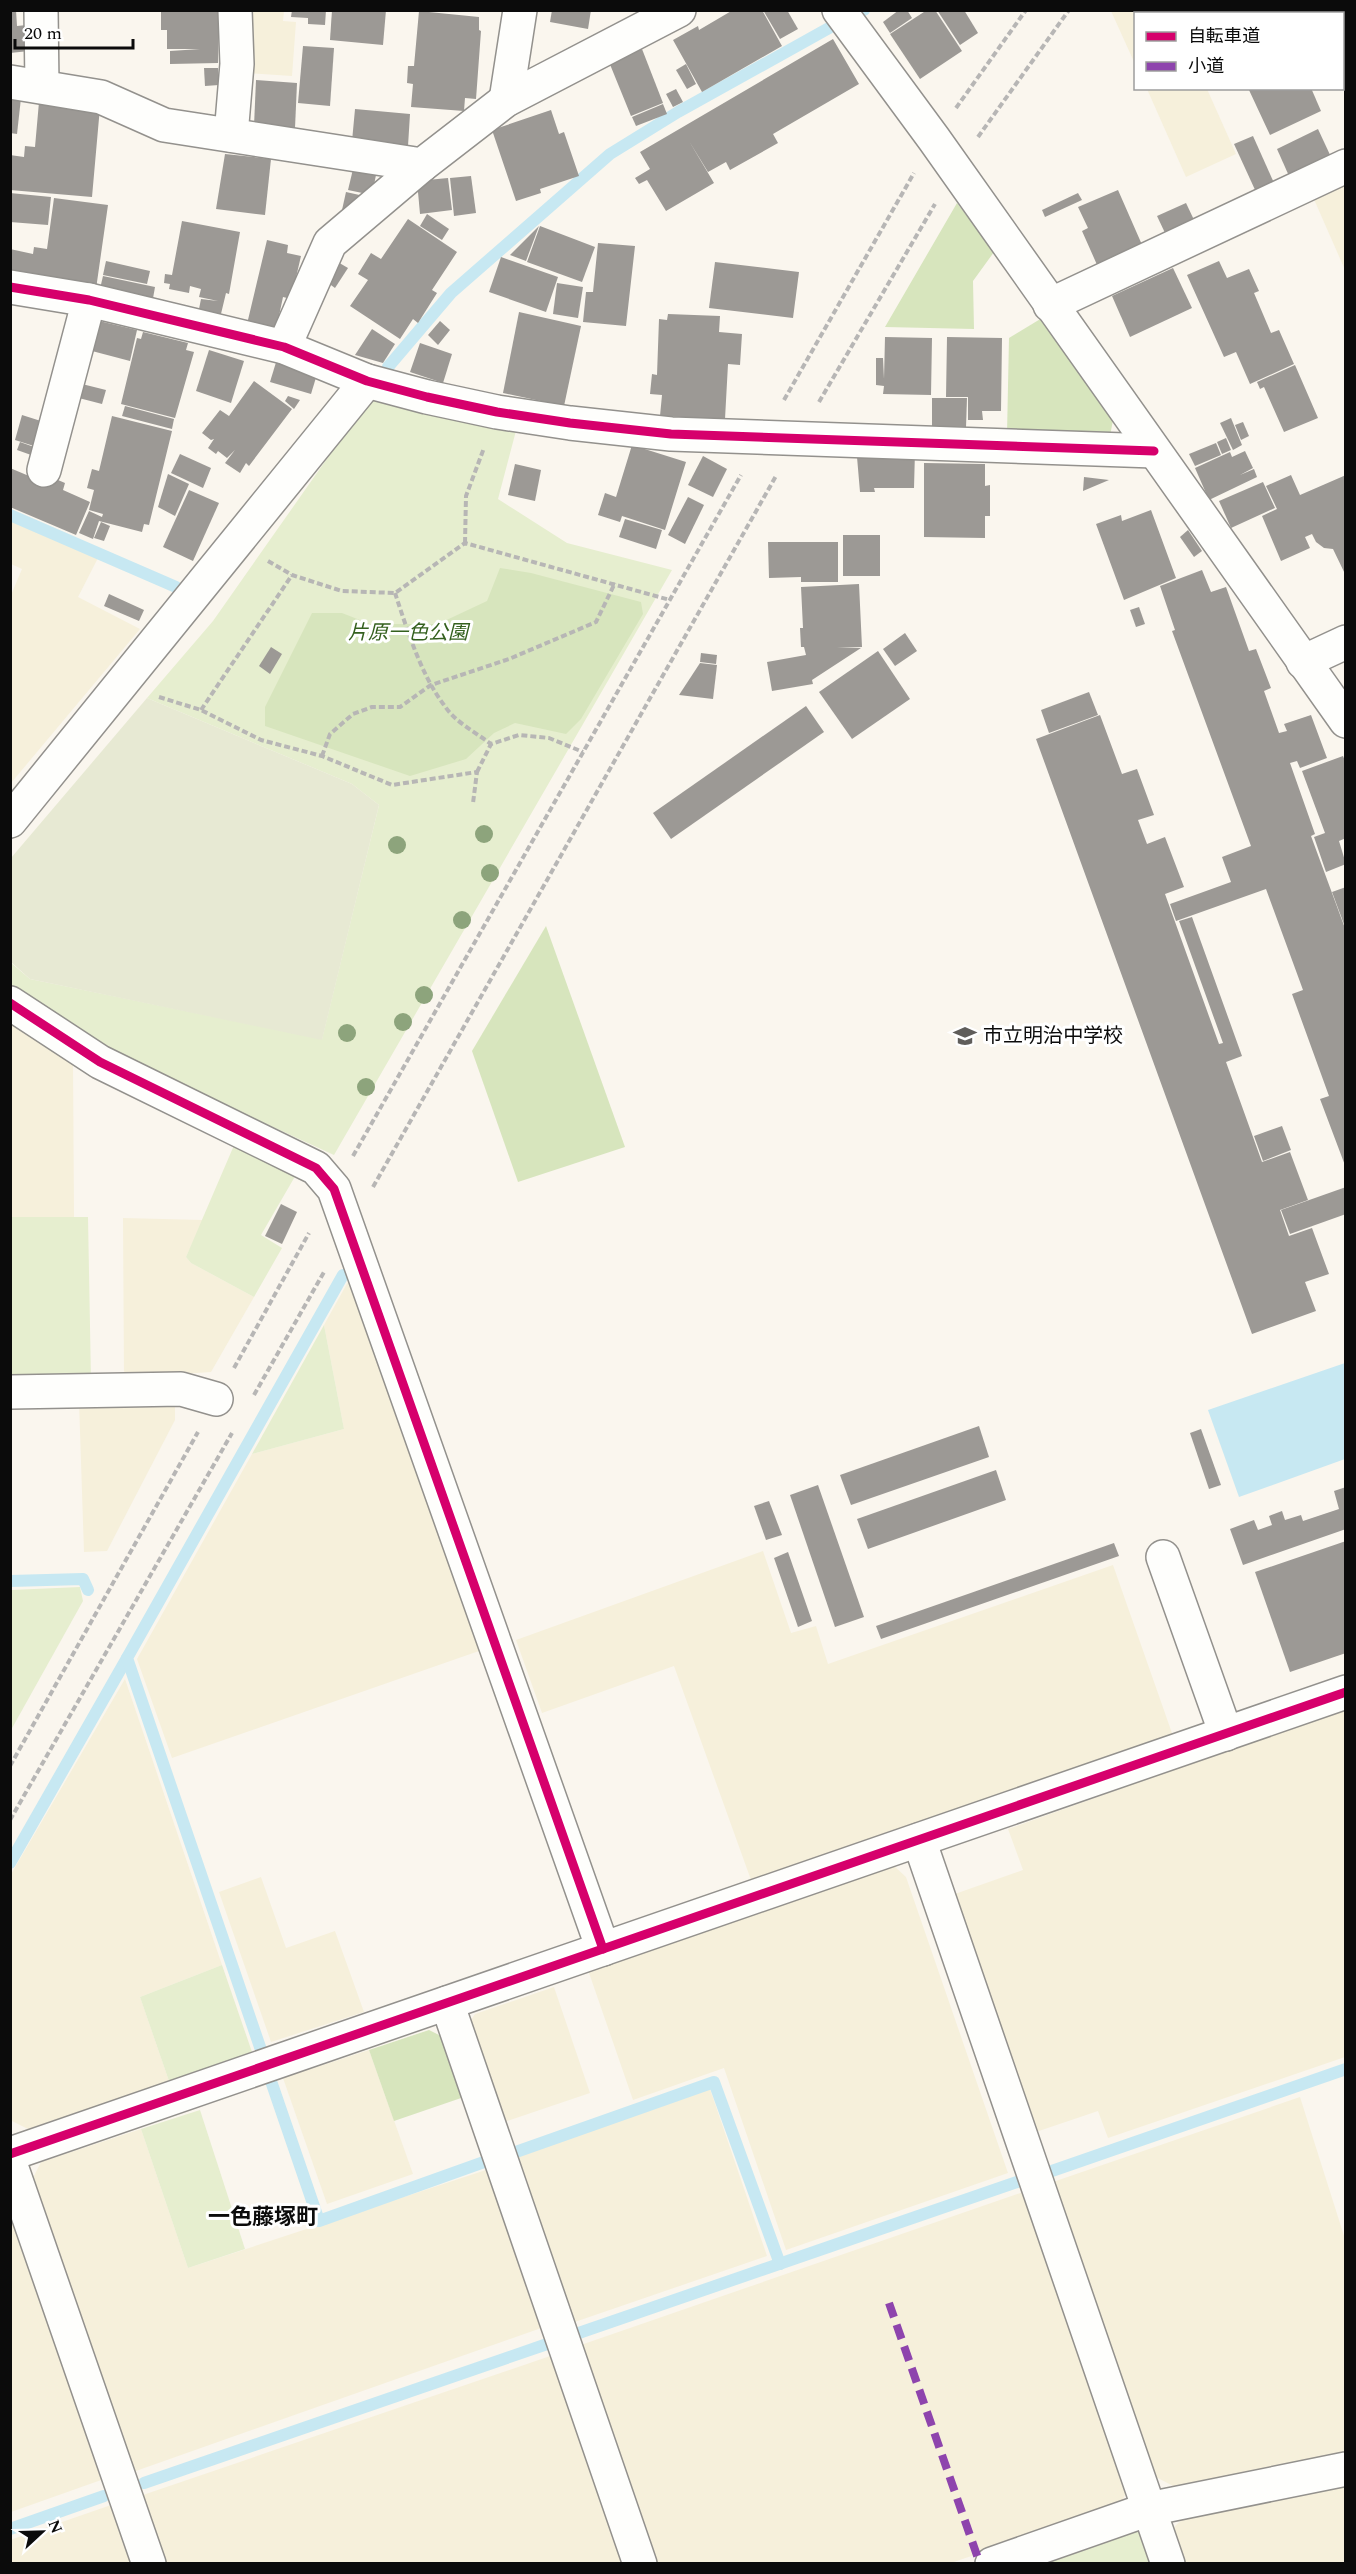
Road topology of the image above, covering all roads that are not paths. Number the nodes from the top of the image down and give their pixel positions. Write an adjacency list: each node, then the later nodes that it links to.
1 (41, 10): 6 (street)
2 (235, 10): 8 (street)
3 (520, 10): 7 (street)
4 (679, 10): 7 (street)
5 (839, 10): 13 (street)
6 (26, 84): 8 (street)
7 (506, 100): 9 (street)
8 (231, 135): 9 (street)
9 (422, 165): 14 (street)
10 (1346, 166): 13 (street)
11 (10, 287): 12 (street)
12 (89, 300): 14 (street); 17 (street)
13 (1050, 305): 16 (street)
14 (284, 347): 15 (street)
15 (367, 381): 16 (street); 21 (street)
16 (1155, 452): 19 (street)
17 (44, 470)
18 (1346, 642): 19 (street)
19 (1303, 662): 20 (street)
20 (1346, 721)
21 (10, 821)
22 (10, 1003): 29 (street)
23 (10, 1392): 24 (street)
24 (216, 1399)
25 (1163, 1557): 27 (street)
26 (1346, 1692): 27 (street)
27 (1226, 1734): 28 (street)
28 (919, 1840): 29 (street); 34 (street)
29 (603, 1949): 30 (street)
30 (447, 2003): 31 (street); 36 (street)
31 (10, 2154)
32 (10, 2163): 35 (street)
33 (1346, 2469): 34 (street)
34 (1149, 2509): 37 (street); 38 (street)
35 (149, 2564)
36 (640, 2564)
37 (992, 2564)
38 (1168, 2564)

